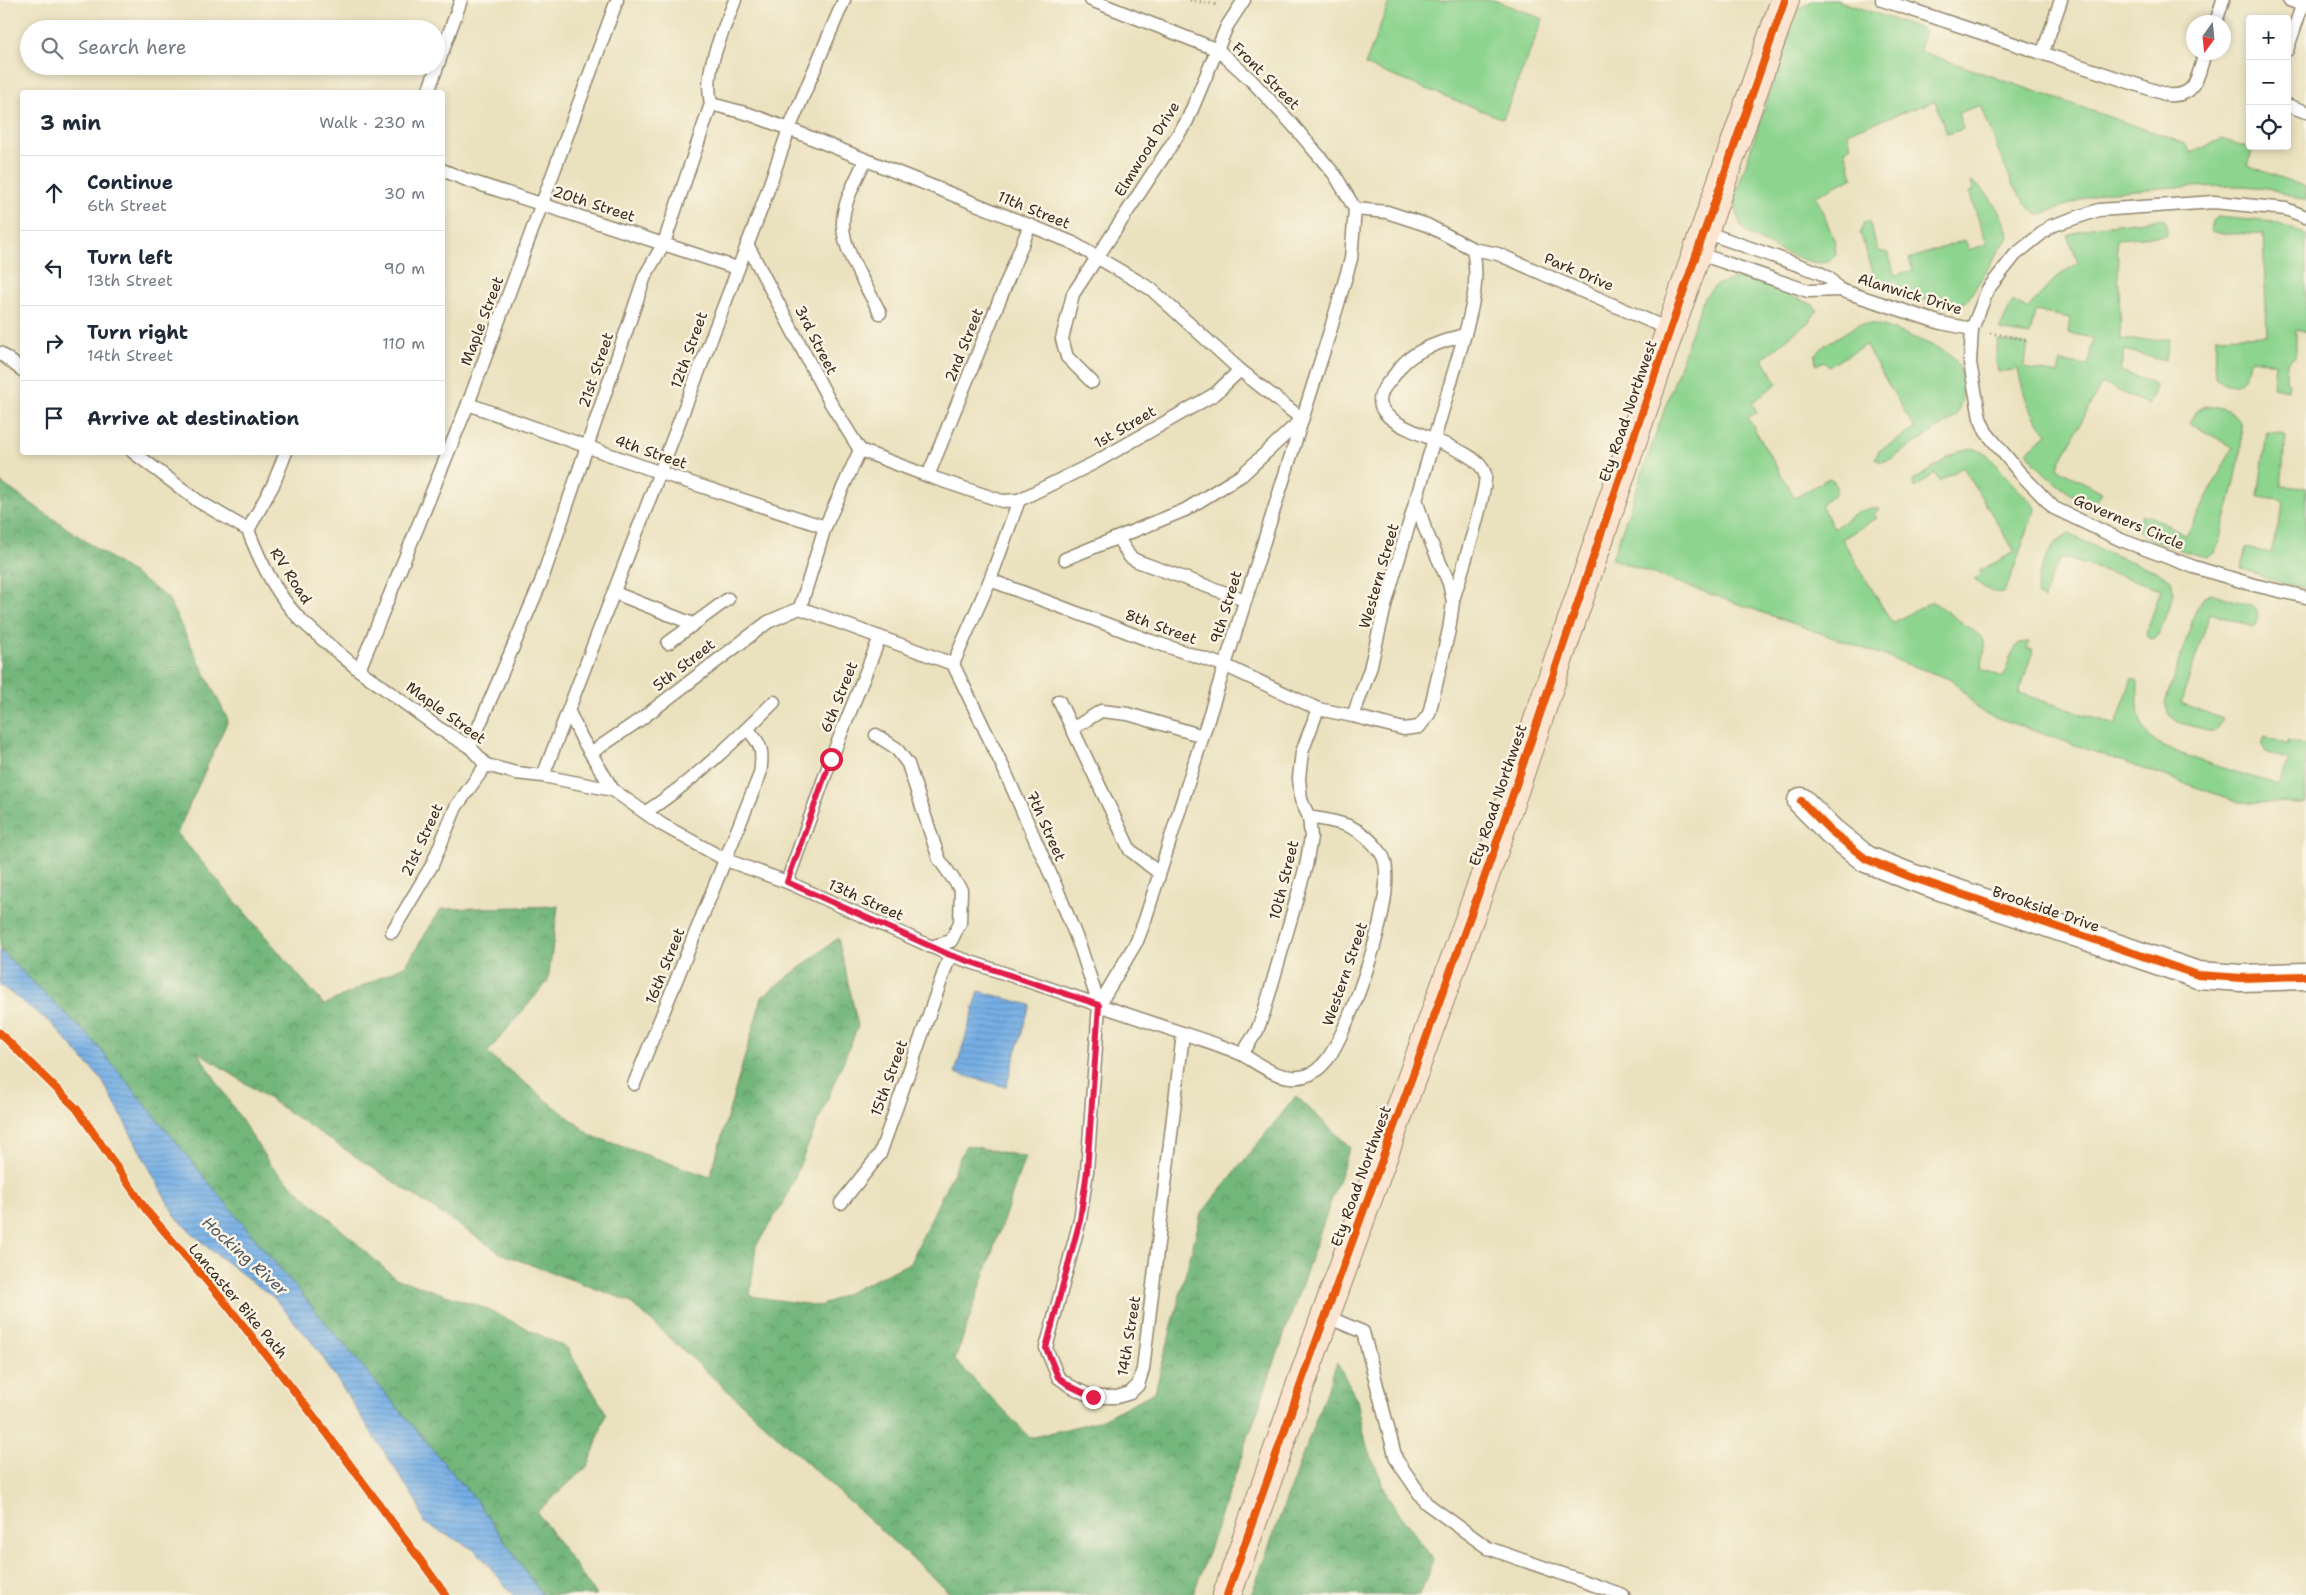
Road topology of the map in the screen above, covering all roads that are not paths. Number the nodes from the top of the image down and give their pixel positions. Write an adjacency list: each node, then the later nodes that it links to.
1 (462, 0): 16 (lane)
2 (617, 0): 28 (lane, Maple Street)
3 (735, 0): 22 (lane, 21st Street)
4 (844, 0): 25 (lane, 12th Street)
5 (1091, 0): 17 (lane, Front Street)
6 (1244, 0): 17 (lane, Elmwood Drive)
7 (1785, 0): 33 (street, Ety Road Northwest)
8 (1882, 0): 13 (lane)
9 (2061, 0): 18 (lane)
10 (2223, 0): 14 (lane)
11 (2289, 0): 12 (lane)
12 (2303, 2): 15 (lane)
13 (1915, 5): 18 (lane)
14 (2218, 15)
15 (2291, 38)
16 (445, 46)
17 (1218, 50): 29 (lane, Front Street); 36 (lane, Elmwood Drive)
18 (2043, 52): 19 (lane)
19 (2202, 60)
20 (434, 75): 21 (lane)
21 (429, 90)
22 (711, 104): 25 (lane, 11th Street); 32 (lane, 21st Street)
23 (2291, 106): 24 (lane)
24 (2306, 112)
25 (789, 129): 26 (lane, 11th Street); 34 (lane, 12th Street)
26 (865, 160): 31 (lane, 11th Street); 39 (lane)
27 (445, 171): 28 (lane, 20th Street)
28 (543, 205): 32 (lane, 20th Street); 47 (lane, Maple Street)
29 (1355, 209): 35 (lane); 48 (lane, 9th Street)
30 (2306, 217): 40 (lane, Governers Circle)
31 (1030, 226): 36 (lane, 11th Street); 55 (lane, 2nd Street)
32 (664, 243): 37 (lane, 20th Street); 50 (lane, 21st Street)
33 (1701, 243): 38 (lane, Alanwick Drive); 38 (lane, Alanwick Drive); 41 (street, Ety Road Northwest)
34 (747, 244): 37 (lane, 12th Street); 51 (lane, 3rd Street)
35 (1473, 249): 41 (lane, Park Drive); 42 (lane, Western Street)
36 (1098, 258): 45 (lane, 11th Street); 46 (lane, Elmwood Drive)
37 (737, 268): 54 (lane, 12th Street)
38 (1840, 290): 40 (lane, Alanwick Drive)
39 (880, 312)
40 (1972, 329): 64 (lane, Governers Circle)
41 (1670, 330): 104 (street, Ety Road Northwest)
42 (1465, 334): 49 (lane, Western Street); 49 (lane, Western Street)
43 (0, 353): 44 (lane)
44 (20, 368)
45 (1240, 370): 48 (lane, 11th Street); 56 (lane, 1st Street)
46 (1092, 382)
47 (468, 404): 50 (lane, 4th Street); 74 (lane, Maple Street)
48 (1302, 419): 60 (lane); 66 (lane, 9th Street)
49 (1434, 439): 57 (lane, Western Street); 67 (lane, Western Street)
50 (587, 447): 54 (lane, 4th Street); 84 (lane, 21st Street)
51 (860, 450): 55 (lane); 58 (lane)
52 (136, 455): 59 (lane)
53 (285, 455): 59 (lane)
54 (661, 473): 58 (lane, 4th Street); 63 (lane, 12th Street)
55 (928, 476): 56 (lane)
56 (1019, 500): 62 (lane)
57 (1417, 502): 67 (lane, Western Street); 79 (lane, Western Street)
58 (825, 527): 68 (lane)
59 (248, 530): 74 (lane, RV Road)
60 (1118, 538): 61 (lane); 66 (lane)
61 (1065, 559)
62 (990, 580): 72 (lane); 73 (lane, 8th Street)
63 (615, 593): 69 (lane); 78 (lane, 12th Street)
64 (2306, 597)
65 (728, 599): 69 (lane)
66 (1245, 600): 73 (lane, 9th Street)
67 (1453, 602): 79 (lane, Western Street)
68 (800, 608): 70 (lane); 85 (lane, 5th Street)
69 (693, 624): 71 (lane)
70 (880, 637): 72 (lane); 94 (lane, 6th Street)
71 (668, 643)
72 (953, 664): 99 (lane, 7th Street)
73 (1226, 666): 77 (lane, 8th Street); 83 (lane, 9th Street)
74 (359, 670): 84 (lane, Maple Street)
75 (1059, 701): 81 (lane)
76 (774, 702): 80 (lane)
77 (1318, 709): 79 (lane, Western Street); 91 (lane, 10th Street)
78 (569, 712): 85 (lane); 87 (lane, 12th Street)
79 (1353, 716)
80 (747, 729): 90 (lane); 92 (lane, 16th Street)
81 (1072, 729): 83 (lane); 93 (lane)
82 (876, 735): 96 (lane)
83 (1203, 736): 93 (lane, 9th Street)
84 (470, 747): 86 (lane, Maple Street)
85 (590, 753): 88 (lane)
86 (486, 764): 87 (lane, 13th Street); 95 (lane, 21st Street)
87 (544, 776): 88 (lane, 13th Street)
88 (613, 790): 90 (lane, 13th Street)
89 (1801, 801): 98 (street, Brookside Drive)
90 (646, 812): 92 (lane, 13th Street)
91 (1309, 817): 101 (lane, 10th Street); 101 (lane, Western Street)
92 (726, 860): 94 (lane, 13th Street); 102 (lane, 16th Street)
93 (1159, 873): 99 (lane, 9th Street)
94 (787, 882): 96 (lane, 13th Street)
95 (392, 932)
96 (931, 947): 97 (lane, 13th Street)
97 (950, 955): 99 (lane, 13th Street); 103 (lane, 15th Street)
98 (2306, 976)
99 (1099, 1005): 100 (lane, 13th Street); 100 (lane, 14th Street)
100 (1182, 1034): 101 (lane, 13th Street)
101 (1242, 1054)
102 (634, 1084)
103 (841, 1203)
104 (1325, 1316): 105 (street, Ety Road Northwest); 106 (lane)
105 (1226, 1595)
106 (1623, 1595)

